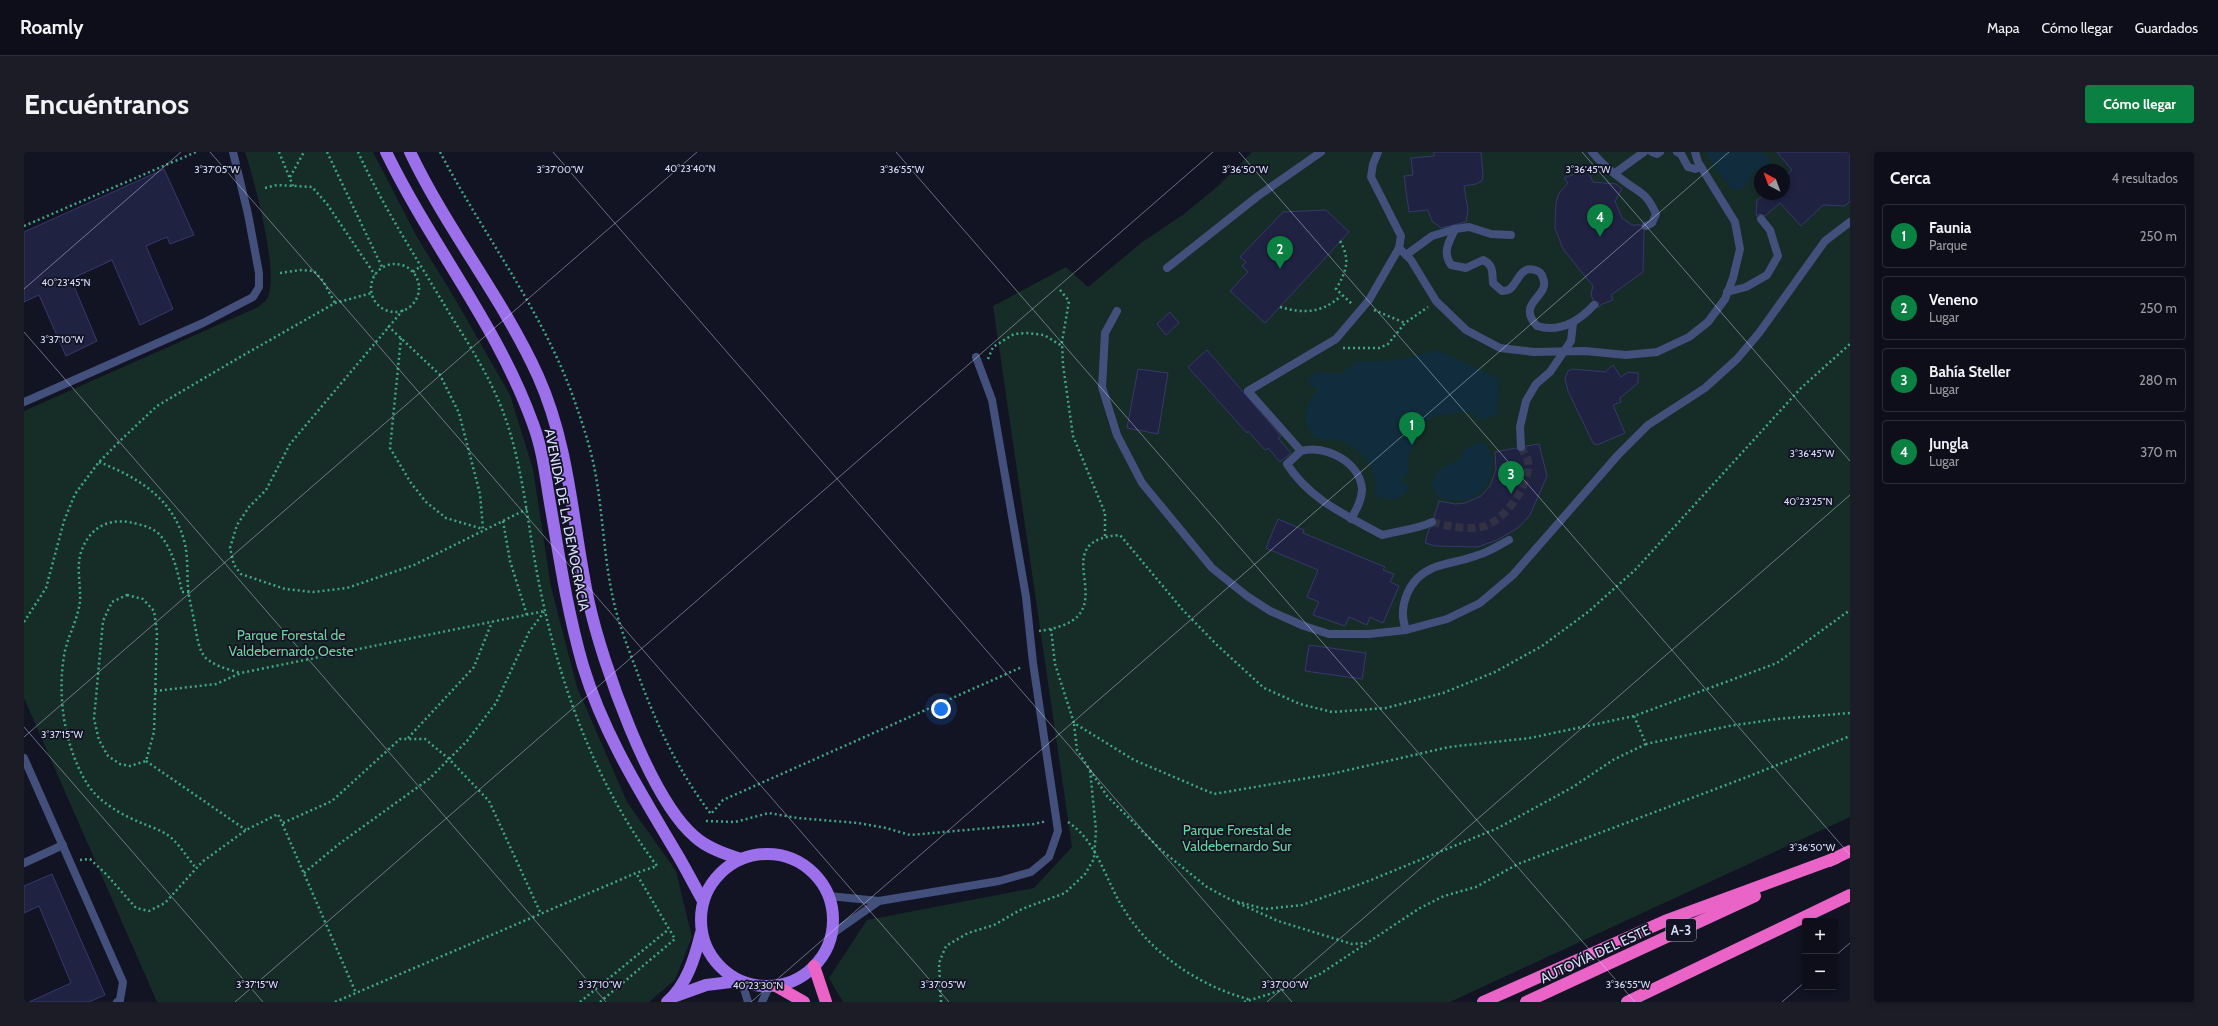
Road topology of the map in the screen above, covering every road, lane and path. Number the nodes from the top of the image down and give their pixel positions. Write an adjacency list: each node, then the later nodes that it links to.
1 (196, 152): 24 (path)
2 (233, 152): 58 (street)
3 (280, 152): 19 (path)
4 (304, 152): 19 (path)
5 (327, 152): 32 (path)
6 (358, 152): 31 (path)
7 (386, 152): 109 (main road, AVENIDA DE LA DEMOCRACIA)
8 (410, 152): 100 (main road, AVENIDA DE LA DEMOCRACIA)
9 (1321, 152): 33 (street)
10 (1378, 152): 29 (street)
11 (1592, 152): 18 (street)
12 (1644, 152): 18 (street)
13 (1652, 152): 14 (street)
14 (1660, 152)
15 (1677, 152): 17 (street)
16 (1695, 152): 17 (street)
17 (1701, 167): 38 (street)
18 (1615, 173): 25 (street)
19 (290, 177): 20 (path)
20 (293, 186): 21 (path); 36 (path)
21 (265, 188)
22 (1761, 219): 38 (street)
23 (1850, 222): 76 (street)
24 (24, 226)
25 (1646, 226)
26 (1455, 229): 27 (street); 30 (street); 49 (street)
27 (1511, 235)
28 (1340, 241): 40 (path)
29 (1399, 248): 30 (street); 47 (street)
30 (1406, 255): 41 (street)
31 (421, 266): 34 (path); 62 (path)
32 (382, 267): 34 (path); 36 (path)
33 (1167, 268)
34 (413, 272): 45 (path)
35 (280, 273): 42 (path)
36 (375, 275): 39 (path)
37 (1060, 290): 54 (path)
38 (1728, 292): 55 (street)
39 (372, 293): 42 (path); 45 (path)
40 (1341, 296): 44 (path); 47 (path)
41 (1436, 301): 48 (path); 55 (street)
42 (336, 303): 61 (path)
43 (1594, 305): 49 (street)
44 (1280, 307)
45 (403, 310): 50 (path)
46 (1117, 311): 76 (street)
47 (1360, 311): 48 (path); 52 (street)
48 (1404, 323): 52 (path)
49 (1573, 323): 55 (street)
50 (388, 326): 51 (path); 66 (path)
51 (401, 338): 66 (path); 66 (path)
52 (1333, 341): 60 (street)
53 (1850, 344): 67 (path)
54 (1062, 346): 57 (path); 67 (path)
55 (1564, 352): 59 (street)
56 (976, 357): 57 (street)
57 (980, 369): 77 (street)
58 (24, 402)
59 (1521, 447)
60 (1301, 451): 63 (street); 63 (street)
61 (99, 462): 69 (path); 73 (path)
62 (527, 508): 64 (path); 71 (path)
63 (1351, 518): 65 (street)
64 (503, 521): 66 (path); 72 (path)
65 (1432, 522)
66 (483, 529)
67 (1105, 536): 75 (path)
68 (1509, 540): 76 (street)
69 (189, 592): 79 (path); 103 (path)
70 (1850, 610): 82 (path)
71 (545, 611): 72 (path); 88 (path); 104 (path)
72 (526, 615): 74 (path)
73 (24, 622)
74 (492, 622): 79 (path); 85 (path)
75 (1051, 629): 77 (path); 83 (path)
76 (1406, 630)
77 (1031, 633): 78 (street)
78 (1033, 663): 91 (path); 92 (street)
79 (241, 673): 80 (path)
80 (155, 691): 89 (path); 89 (path)
81 (1850, 713): 86 (path)
82 (1634, 716): 83 (path); 86 (path)
83 (1074, 723): 90 (path)
84 (1850, 736): 115 (path)
85 (407, 739): 88 (path); 94 (path)
86 (1646, 744): 108 (path)
87 (24, 758): 96 (street)
88 (449, 759): 105 (path); 111 (path)
89 (146, 760): 95 (path)
90 (1090, 769): 97 (path); 108 (path)
91 (711, 814)
92 (1056, 819): 93 (path); 97 (path); 110 (street)
93 (706, 821)
94 (282, 823): 95 (path); 105 (path)
95 (246, 830): 103 (path)
96 (63, 845): 101 (street); 102 (street)
97 (1094, 851): 121 (path); 130 (path)
98 (1850, 851): 99 (highway, AUTOVÍA DEL ESTE / A-3)
99 (1836, 858): 132 (highway); 133 (highway, AUTOVÍA DEL ESTE / A-3)
100 (741, 859): 107 (main road); 109 (main road)
101 (70, 861): 103 (path); 122 (street)
102 (24, 862)
103 (196, 868)
104 (636, 873): 111 (path); 112 (path)
105 (304, 874): 119 (path)
106 (1850, 895): 134 (highway)
107 (829, 896): 110 (street); 114 (main road)
108 (1231, 900): 115 (path)
109 (703, 901): 113 (main road)
110 (879, 901): 114 (street)
111 (541, 914): 119 (path)
112 (669, 929): 124 (path); 125 (path)
113 (701, 932): 117 (main road); 120 (main road)
114 (832, 934): 116 (main road)
115 (1365, 943): 121 (path)
116 (814, 966): 118 (main road); 129 (highway)
117 (740, 981): 118 (main road); 120 (main road); 126 (street)
118 (773, 986): 127 (street); 128 (highway)
119 (356, 993): 123 (path)
120 (669, 1000)
121 (1251, 1000): 131 (path)
122 (117, 1002)
123 (336, 1002)
124 (580, 1002)
125 (600, 1002)
126 (748, 1002)
127 (762, 1002)
128 (804, 1002)
129 (826, 1002)
130 (941, 1002)
131 (1244, 1002)
132 (1483, 1002)
133 (1526, 1002)
134 (1627, 1002)

